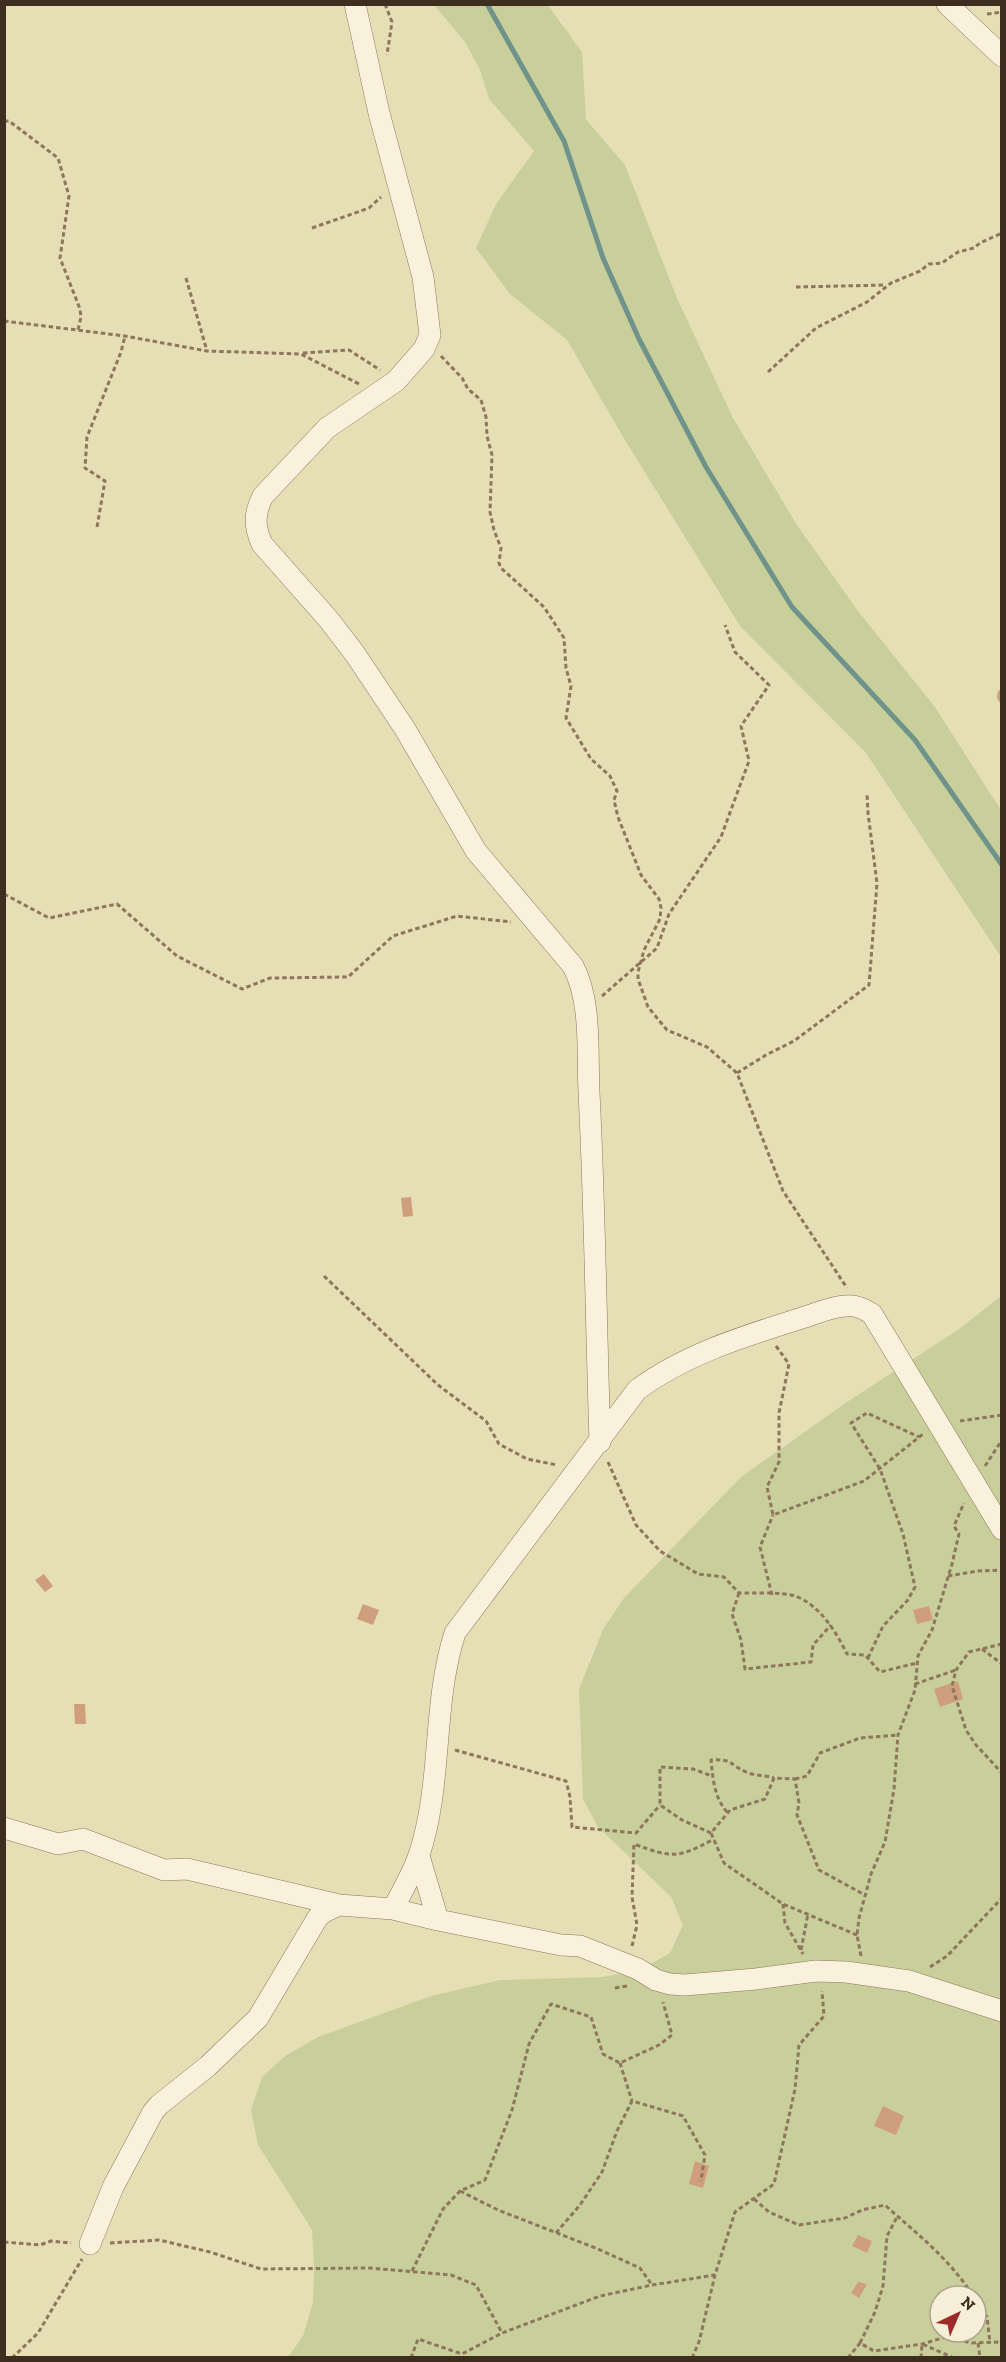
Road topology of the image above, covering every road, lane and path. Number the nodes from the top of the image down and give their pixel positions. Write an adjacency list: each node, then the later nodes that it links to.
1 (355, 4): 7 (street)
2 (385, 4): 4 (path)
3 (947, 4): 5 (street)
4 (392, 22)
5 (1002, 56)
6 (4, 122): 14 (path)
7 (398, 183): 8 (path); 16 (street)
8 (312, 228)
9 (1002, 233): 11 (path)
10 (186, 278): 17 (path)
11 (888, 285): 12 (path); 19 (path)
12 (796, 287)
13 (4, 321): 14 (path)
14 (78, 330): 15 (path)
15 (124, 336): 17 (path); 22 (path)
16 (428, 342): 20 (street); 27 (path)
17 (207, 351): 18 (path)
18 (301, 354): 20 (path); 21 (path)
19 (768, 372)
20 (396, 381): 21 (street)
21 (366, 403): 26 (street)
22 (97, 527)
23 (725, 625): 27 (path)
24 (867, 794): 29 (path)
25 (4, 894): 26 (path)
26 (534, 921): 28 (street)
27 (640, 963): 28 (path); 29 (path)
28 (585, 1011): 37 (street)
29 (737, 1073): 31 (path)
30 (324, 1276): 39 (path)
31 (859, 1307): 32 (street); 34 (street)
32 (764, 1330): 37 (street); 42 (path)
33 (1002, 1415): 34 (path)
34 (938, 1426): 35 (path); 38 (street)
35 (919, 1437): 38 (path); 40 (path); 40 (path)
36 (1002, 1440): 41 (path)
37 (600, 1443): 46 (path); 57 (street)
38 (953, 1452): 41 (street)
39 (558, 1465)
40 (880, 1469): 42 (path); 51 (path)
41 (974, 1486): 43 (street); 45 (path)
42 (773, 1515): 47 (path)
43 (1002, 1529)
44 (1002, 1570): 45 (path)
45 (948, 1576): 52 (path)
46 (739, 1593): 47 (path); 48 (path)
47 (772, 1595): 48 (path)
48 (831, 1625): 51 (path)
49 (1002, 1644): 50 (path)
50 (982, 1649): 53 (path); 54 (path)
51 (868, 1658): 52 (path)
52 (917, 1663): 55 (path)
53 (1002, 1664)
54 (956, 1670): 55 (path); 58 (path)
55 (915, 1684): 56 (path)
56 (898, 1735): 61 (path); 68 (path)
57 (438, 1746): 62 (path); 67 (street)
58 (1002, 1773)
59 (712, 1776): 60 (path); 62 (path); 63 (path)
60 (774, 1778): 61 (path); 63 (path)
61 (795, 1779): 68 (path)
62 (660, 1805): 65 (path)
63 (727, 1813): 65 (path)
64 (4, 1828): 71 (street)
65 (711, 1833): 66 (path)
66 (714, 1839): 70 (path); 77 (path)
67 (419, 1856): 72 (street); 74 (street)
68 (865, 1895): 75 (path)
69 (1002, 1898): 81 (path)
70 (783, 1904): 73 (path); 76 (path)
71 (339, 1905): 72 (street); 92 (street)
72 (393, 1909): 74 (street)
73 (808, 1914): 75 (path); 76 (path)
74 (438, 1920): 77 (street)
75 (857, 1935): 79 (path)
76 (801, 1951): 78 (path); 78 (path)
77 (638, 1970): 80 (street)
78 (812, 1972): 79 (street); 80 (street); 88 (path)
79 (864, 1975): 81 (street)
80 (656, 1980): 82 (path); 84 (path)
81 (909, 1981): 83 (street)
82 (615, 1988)
83 (1002, 2011)
84 (620, 2063): 85 (path); 87 (path)
85 (632, 2101): 86 (path); 90 (path)
86 (700, 2181)
87 (460, 2191): 90 (path); 93 (path)
88 (754, 2198): 89 (path); 94 (path)
89 (897, 2217): 95 (path); 101 (path)
90 (556, 2233): 96 (path)
91 (4, 2242): 92 (path)
92 (90, 2244): 93 (path); 104 (path)
93 (412, 2271): 98 (path)
94 (716, 2275): 96 (path); 106 (path)
95 (966, 2284)
96 (652, 2285): 98 (path)
97 (988, 2326): 102 (path)
98 (502, 2333): 105 (path)
99 (928, 2342): 103 (path)
100 (1002, 2342): 102 (path)
101 (860, 2343): 103 (path); 107 (path)
102 (990, 2343)
103 (922, 2344): 108 (path); 109 (path)
104 (12, 2358)
105 (411, 2358)
106 (692, 2358)
107 (848, 2358)
108 (921, 2358)
109 (954, 2358)

